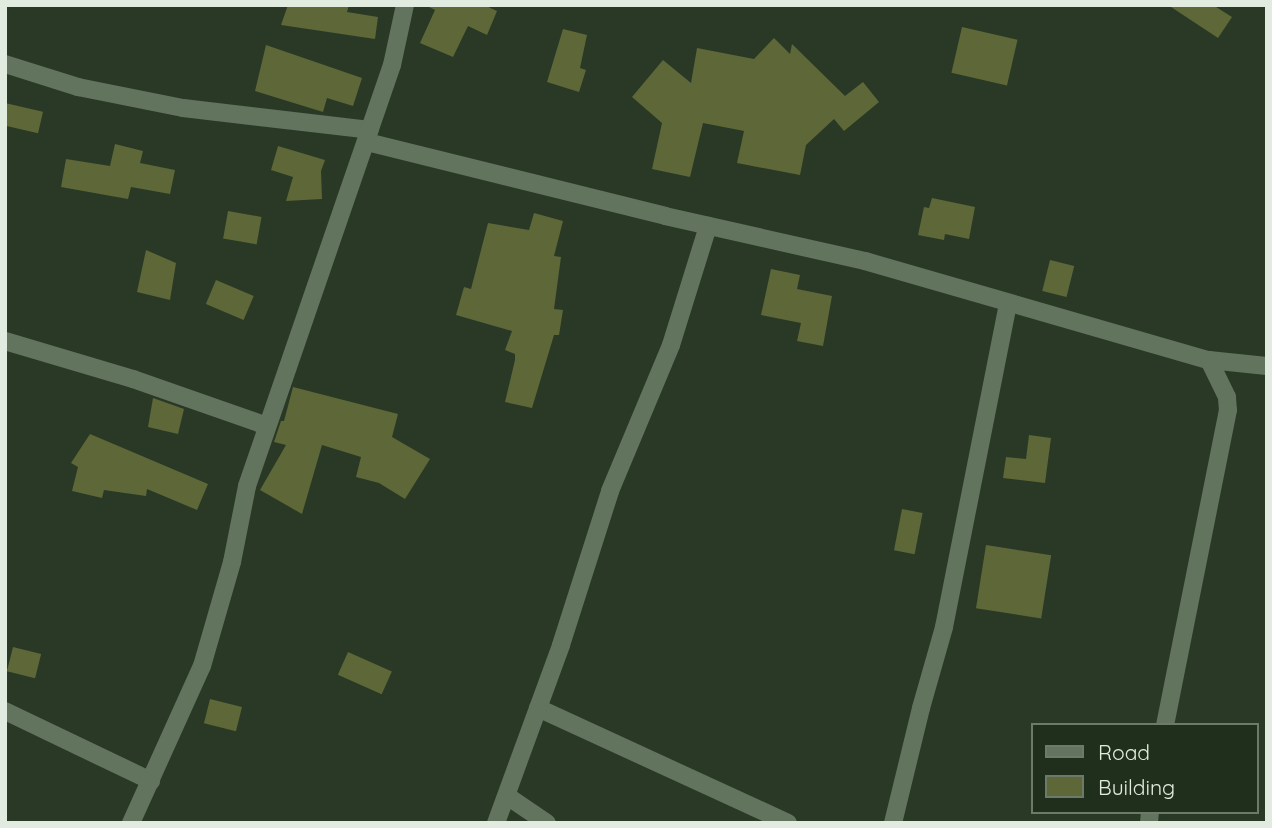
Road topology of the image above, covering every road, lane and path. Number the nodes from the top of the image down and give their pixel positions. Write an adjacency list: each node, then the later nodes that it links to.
1 (405, 5): 3 (street)
2 (5, 64): 3 (street)
3 (369, 136): 4 (street); 9 (street)
4 (708, 226): 5 (street); 10 (street)
5 (1008, 304): 7 (street); 19 (street)
6 (5, 341): 9 (street)
7 (1209, 360): 8 (street); 12 (street)
8 (1267, 366)
9 (267, 426): 13 (street)
10 (538, 708): 14 (street); 18 (street)
11 (5, 711): 13 (street)
12 (1165, 723)
13 (150, 781): 15 (street)
14 (506, 796): 16 (street); 17 (street)
15 (131, 823)
16 (496, 823)
17 (547, 823)
18 (788, 823)
19 (893, 823)

